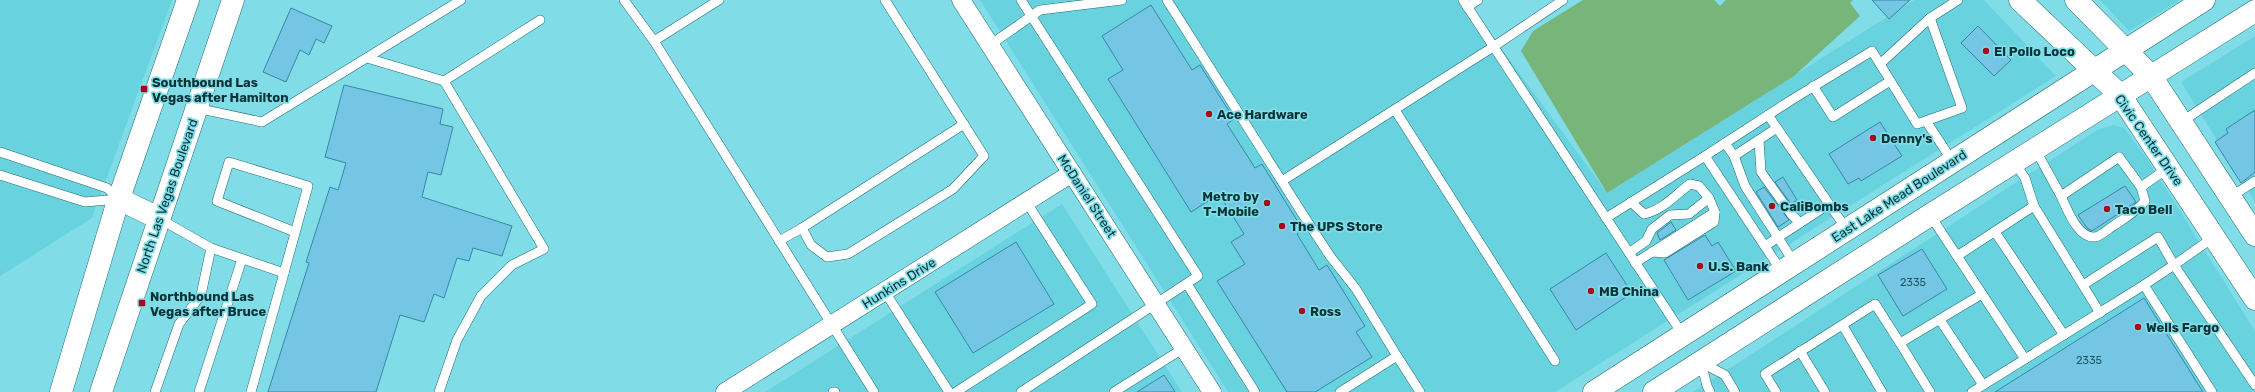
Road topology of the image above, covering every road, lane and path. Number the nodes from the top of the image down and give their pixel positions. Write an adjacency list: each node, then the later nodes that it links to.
1 (188, 0): 61 (main road)
2 (233, 0): 37 (main road, North Las Vegas Boulevard)
3 (461, 0): 28 (lane)
4 (636, 0): 17 (lane)
5 (719, 0): 24 (lane)
6 (885, 0): 42 (lane)
7 (961, 0): 25 (street, McDaniel Street)
8 (1021, 0): 21 (lane)
9 (1122, 0): 18 (lane)
10 (1166, 0): 55 (lane)
11 (1478, 0): 19 (lane)
12 (1563, 0): 26 (lane)
13 (1958, 0): 22 (lane)
14 (2020, 0): 30 (main road, Civic Center Drive)
15 (2076, 0): 27 (main road)
16 (2204, 0): 27 (main road, East Lake Mead Boulevard)
17 (626, 3): 24 (lane)
18 (1074, 3): 21 (lane)
19 (1465, 3): 26 (lane)
20 (2255, 11): 32 (main road)
21 (1032, 16): 25 (lane); 87 (lane)
22 (1930, 18): 29 (lane); 40 (lane)
23 (540, 20): 33 (lane)
24 (654, 41): 77 (lane)
25 (990, 45): 53 (street, McDaniel Street)
26 (1493, 47): 38 (lane); 68 (lane)
27 (2125, 51): 30 (main road, East Lake Mead Boulevard); 32 (main road)
28 (367, 58): 33 (lane); 37 (lane)
29 (1880, 64): 34 (lane); 35 (lane)
30 (2094, 71): 36 (main road, Civic Center Drive); 50 (main road, East Lake Mead Boulevard)
31 (2255, 73): 41 (lane)
32 (2151, 76): 36 (main road); 41 (main road)
33 (444, 81): 114 (lane)
34 (1890, 81): 35 (lane); 40 (lane)
35 (1813, 86): 39 (lane)
36 (2120, 95): 46 (main road); 52 (main road, Civic Center Drive)
37 (196, 108): 67 (main road, North Las Vegas Boulevard)
38 (1395, 110): 55 (lane); 105 (lane)
39 (1768, 115): 43 (lane); 45 (lane)
40 (1926, 121): 50 (lane)
41 (2181, 122): 60 (main road)
42 (964, 124): 70 (lane); 70 (lane)
43 (1777, 128): 44 (lane); 64 (lane)
44 (1759, 140): 49 (lane); 69 (lane)
45 (1725, 143): 48 (lane); 49 (lane)
46 (2035, 149): 51 (main road); 58 (lane)
47 (0, 152): 61 (lane)
48 (1705, 156): 62 (lane); 78 (lane)
49 (1734, 156): 76 (lane)
50 (1953, 162): 71 (main road, East Lake Mead Boulevard)
51 (2014, 162): 65 (lane); 66 (main road)
52 (2169, 167): 57 (lane); 75 (main road, Civic Center Drive)
53 (1072, 173): 63 (street, Hunkins Drive); 93 (street, McDaniel Street)
54 (0, 175): 61 (lane)
55 (1282, 181): 103 (lane)
56 (2255, 181): 60 (lane)
57 (2141, 187): 58 (lane); 58 (lane)
58 (2061, 196)
59 (1709, 198): 62 (lane); 80 (lane); 83 (lane)
60 (2229, 198): 74 (main road)
61 (119, 199): 67 (main road); 109 (main road)
62 (1631, 202): 68 (lane)
63 (1027, 203): 90 (street, Hunkins Drive); 118 (lane)
64 (1829, 204): 69 (lane); 71 (lane)
65 (2034, 206): 73 (lane); 88 (lane)
66 (1930, 215): 81 (lane); 106 (main road)
67 (158, 218): 79 (lane); 110 (main road, North Las Vegas Boulevard)
68 (1606, 218): 80 (lane)
69 (1800, 223): 76 (lane)
70 (802, 228): 77 (lane)
71 (1848, 230): 85 (main road, East Lake Mead Boulevard)
72 (295, 232): 72 (lane); 86 (lane)
73 (1995, 232): 81 (lane); 98 (lane)
74 (2255, 236)
75 (2215, 237): 84 (lane); 92 (main road, Civic Center Drive)
76 (1778, 238): 78 (lane); 85 (lane)
77 (779, 241): 96 (lane)
78 (1765, 246): 85 (lane)
79 (211, 248): 82 (lane); 111 (lane)
80 (1629, 253): 83 (lane)
81 (1957, 256): 91 (lane)
82 (242, 259): 86 (lane); 112 (lane)
83 (1635, 263): 99 (lane)
84 (2174, 265): 88 (lane); 89 (lane); 108 (lane)
85 (1788, 268): 99 (main road, East Lake Mead Boulevard)
86 (284, 272): 113 (lane)
87 (1187, 284): 93 (lane); 122 (lane)
88 (2083, 285): 94 (lane)
89 (2144, 285): 94 (lane); 134 (lane)
90 (885, 292): 96 (street, Hunkins Drive); 117 (lane)
91 (1982, 294): 95 (lane); 104 (lane)
92 (2255, 298)
93 (1156, 305): 101 (street, McDaniel Street); 119 (lane)
94 (2100, 313): 98 (lane)
95 (1940, 320): 100 (lane); 107 (lane)
96 (831, 325): 115 (street, Hunkins Drive); 116 (lane)
97 (1843, 326): 100 (lane); 102 (lane); 131 (lane)
98 (2064, 335): 104 (lane)
99 (1683, 336): 106 (main road); 125 (main road, East Lake Mead Boulevard)
100 (1900, 344): 132 (lane)
101 (1184, 348): 120 (lane); 121 (street, McDaniel Street)
102 (1800, 351): 129 (lane); 130 (lane)
103 (1397, 356): 123 (lane); 124 (lane)
104 (2025, 359): 107 (lane)
105 (1555, 361)
106 (1701, 362): 126 (main road); 127 (lane); 128 (lane)
107 (1983, 385): 133 (lane)
108 (2255, 385)
109 (61, 392)
110 (102, 392)
111 (156, 392)
112 (199, 392)
113 (251, 392)
114 (439, 392)
115 (725, 392)
116 (874, 392)
117 (949, 392)
118 (956, 392)
119 (1021, 392)
120 (1114, 392)
121 (1212, 392)
122 (1255, 392)
123 (1340, 392)
124 (1420, 392)
125 (1594, 392)
126 (1654, 392)
127 (1710, 392)
128 (1735, 392)
129 (1776, 392)
130 (1825, 392)
131 (1882, 392)
132 (1930, 392)
133 (1972, 392)
134 (2212, 392)

